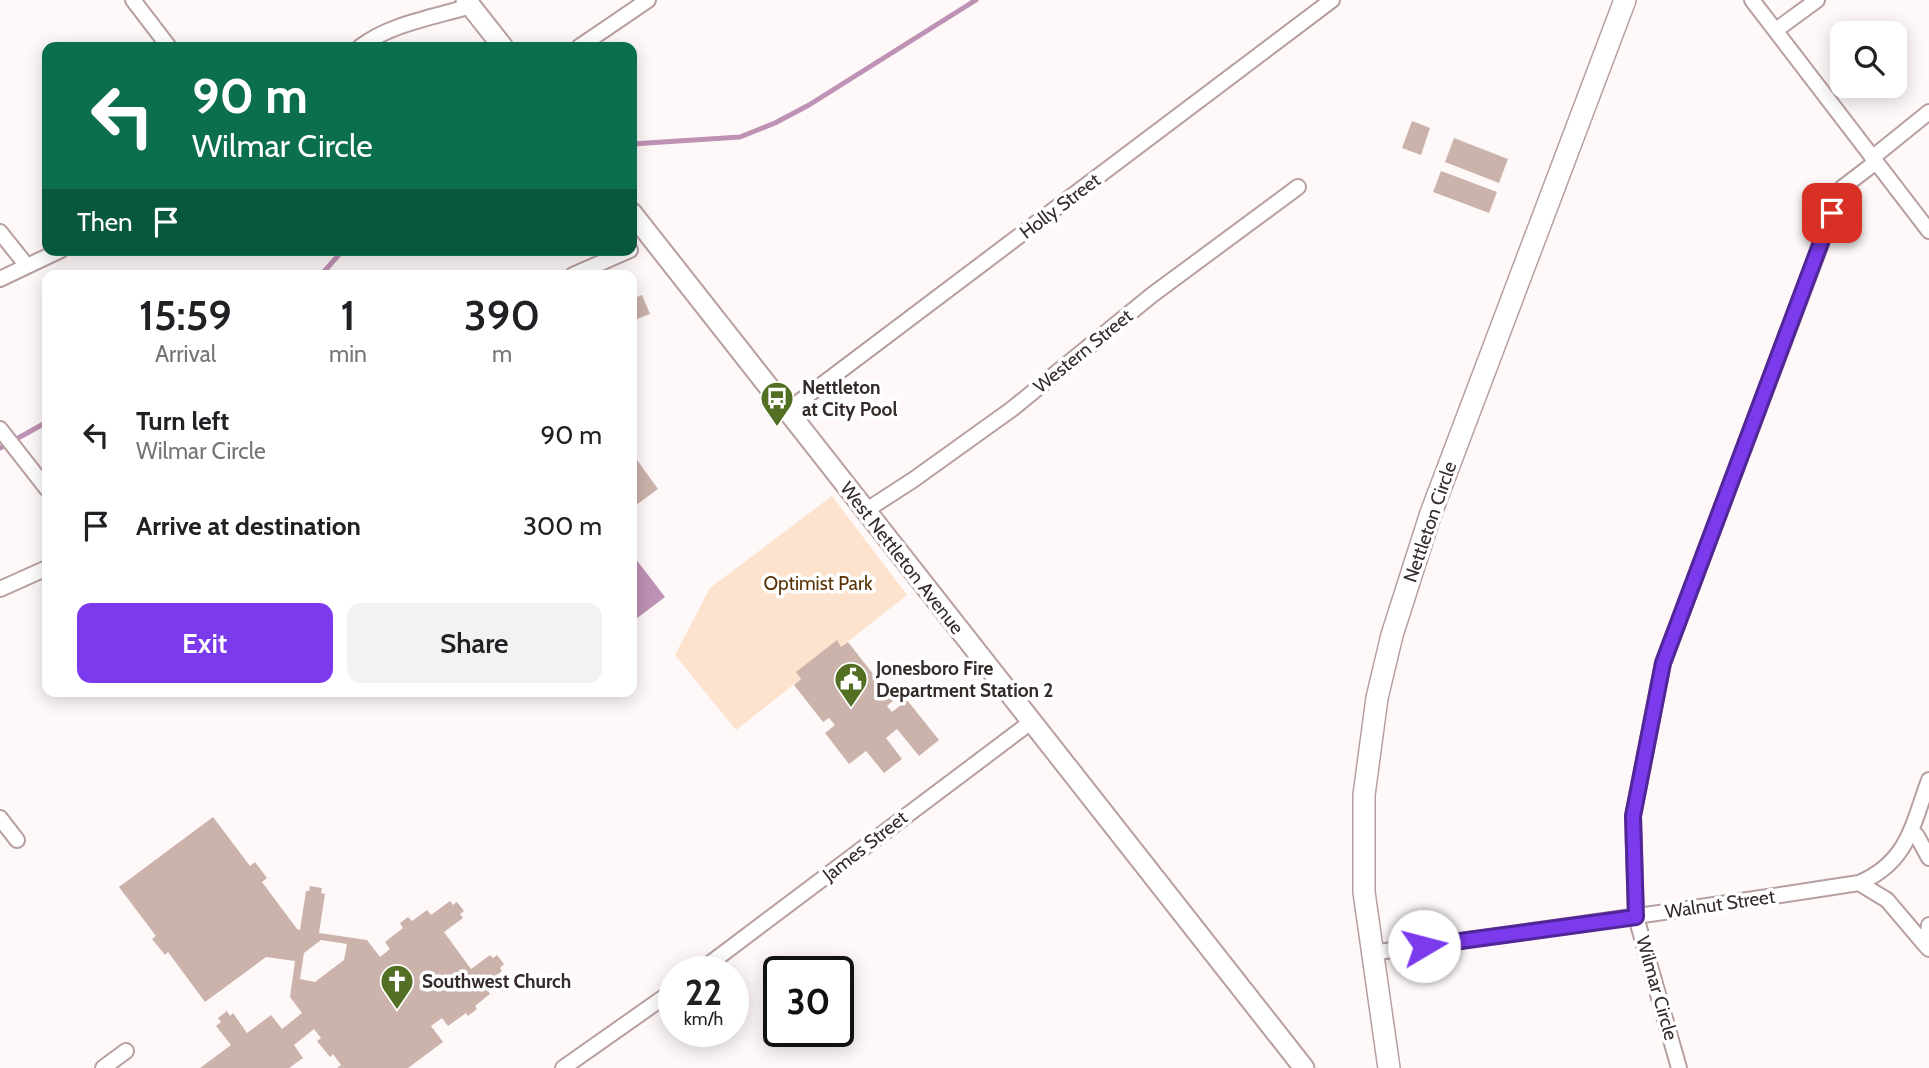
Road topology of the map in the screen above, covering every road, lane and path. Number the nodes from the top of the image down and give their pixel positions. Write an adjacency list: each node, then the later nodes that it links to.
1 (133, 0): 9 (street)
2 (648, 0): 12 (street)
3 (1332, 0): 26 (street, Holly Street)
4 (1625, 0): 42 (main road, Nettleton Circle)
5 (1752, 0): 8 (street)
6 (1817, 0): 8 (street)
7 (468, 3): 10 (street); 11 (street)
8 (1776, 30): 14 (street)
9 (165, 42)
10 (368, 42)
11 (499, 42)
12 (586, 42)
13 (1929, 112): 14 (street, Wilmar Circle)
14 (1874, 160): 17 (street); 39 (street, Wilmar Circle)
15 (1298, 187): 29 (street, Western Street)
16 (637, 220): 19 (street, West Nettleton Avenue)
17 (1929, 230)
18 (0, 232): 23 (street)
19 (652, 239): 20 (street); 26 (street, West Nettleton Avenue)
20 (637, 247)
21 (48, 256): 23 (street)
22 (617, 256): 24 (street)
23 (27, 266): 25 (street)
24 (585, 270)
25 (0, 279)
26 (787, 411): 29 (street, West Nettleton Avenue)
27 (0, 429): 28 (street)
28 (42, 483)
29 (865, 511): 32 (street, West Nettleton Avenue)
30 (42, 570): 31 (street)
31 (0, 589)
32 (1031, 722): 43 (street, James Street); 48 (street, West Nettleton Avenue)
33 (1929, 780): 35 (street)
34 (0, 818): 36 (street)
35 (1911, 830): 37 (street); 38 (street)
36 (17, 840)
37 (1929, 858)
38 (1859, 883): 39 (street, Walnut Street); 41 (street)
39 (1636, 917): 42 (street, Walnut Street); 50 (street, Wilmar Circle)
40 (1929, 925): 41 (street)
41 (1928, 947)
42 (1371, 953): 49 (main road, Nettleton Circle)
43 (720, 956)
44 (658, 1001): 47 (street)
45 (126, 1051): 46 (street)
46 (103, 1068)
47 (563, 1068)
48 (1304, 1068)
49 (1389, 1068)
50 (1679, 1068)

